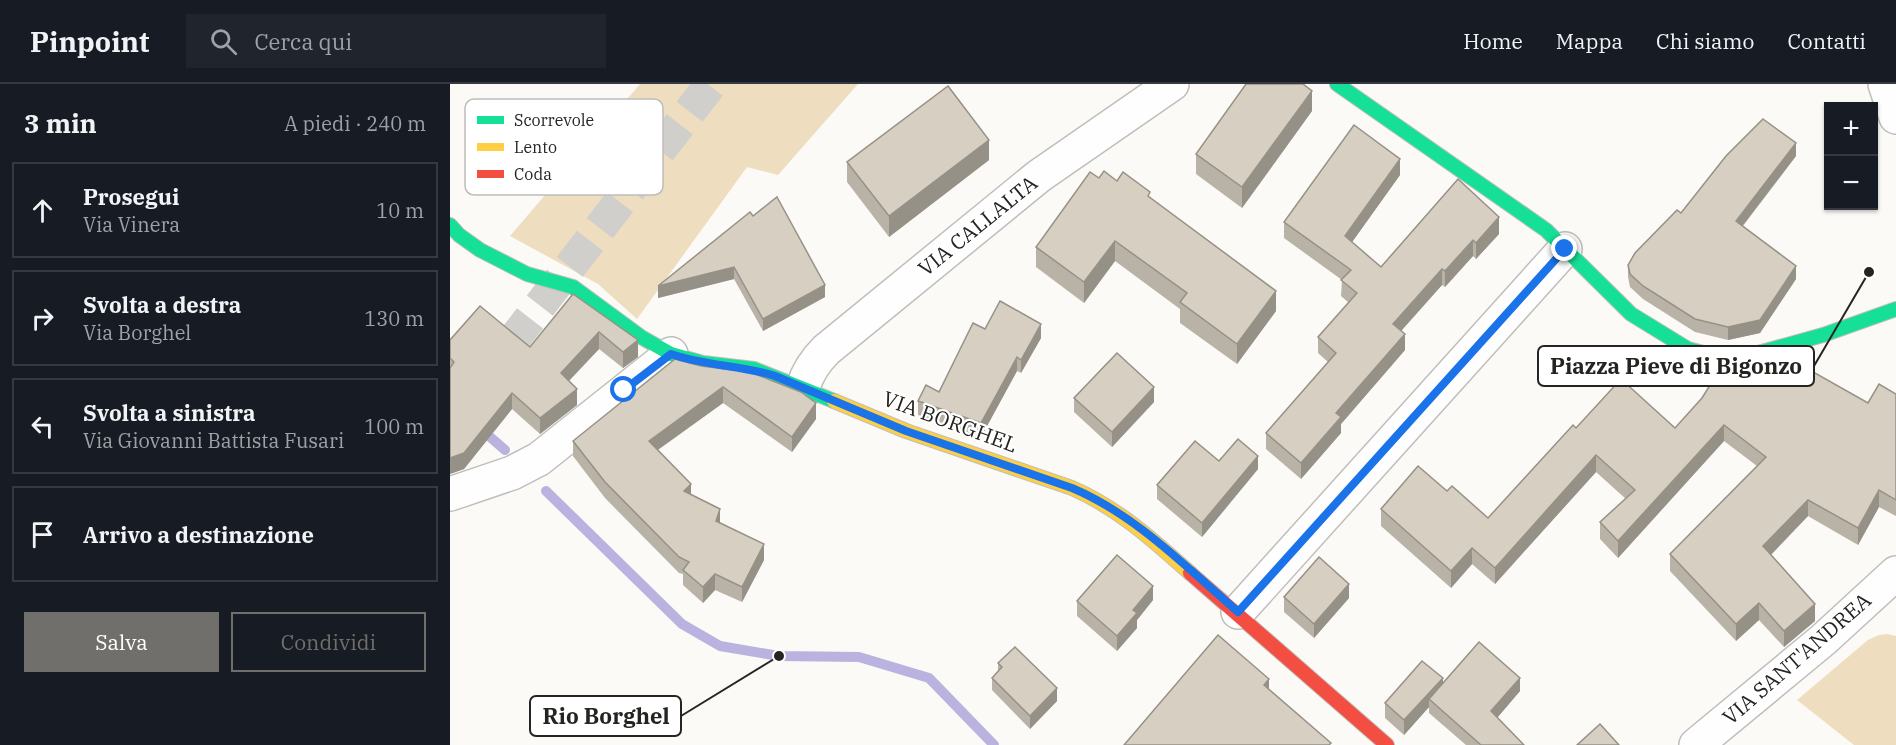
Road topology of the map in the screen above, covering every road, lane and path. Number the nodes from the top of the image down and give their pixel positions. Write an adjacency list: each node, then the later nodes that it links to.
1 (1172, 84): 9 (street, VIA CALLALTA)
2 (1337, 84): 6 (street)
3 (1885, 84): 4 (street)
4 (1896, 117)
5 (450, 225): 8 (street, VIA BORGHEL)
6 (1565, 249): 7 (street); 12 (street)
7 (1896, 309)
8 (671, 354): 9 (street, VIA BORGHEL); 10 (street)
9 (803, 387): 12 (street, VIA BORGHEL)
10 (450, 494)
11 (1896, 573): 14 (street, VIA SANT'ANDREA)
12 (1238, 612): 13 (street, VIA BORGHEL)
13 (1387, 745)
14 (1696, 745)

